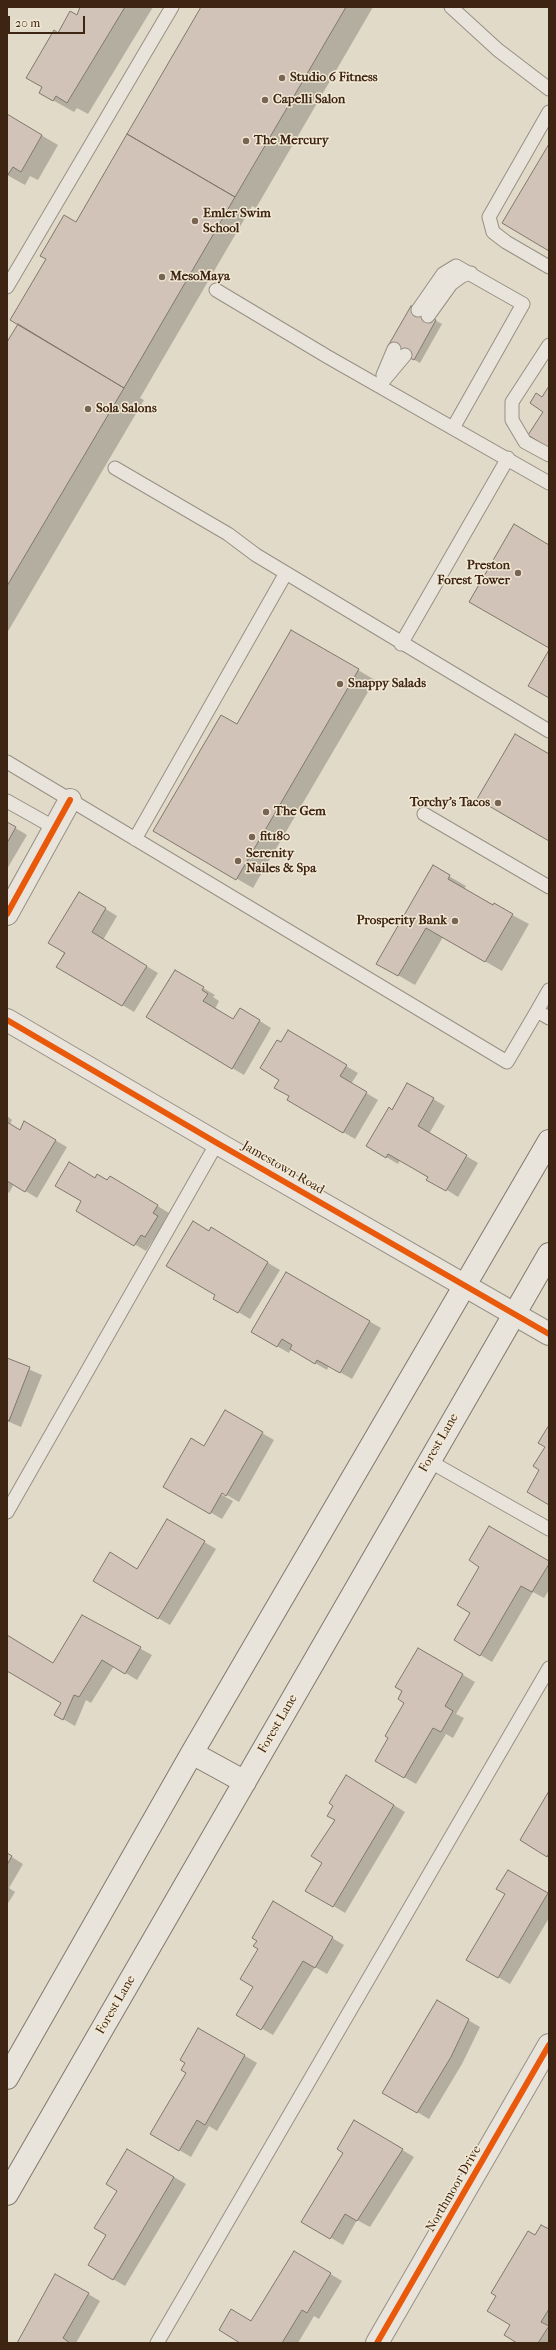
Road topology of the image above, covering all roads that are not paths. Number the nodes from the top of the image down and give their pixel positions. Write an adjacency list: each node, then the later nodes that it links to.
1 (172, 7): 6 (lane)
2 (451, 7): 3 (lane)
3 (549, 89)
4 (549, 112): 5 (lane)
5 (549, 267)
6 (7, 287)
7 (216, 290): 11 (lane)
8 (423, 313): 12 (lane)
9 (549, 345): 13 (lane)
10 (400, 352): 11 (lane)
11 (379, 386): 12 (lane)
12 (453, 428): 14 (lane)
13 (549, 455)
14 (508, 458): 16 (lane); 18 (lane)
15 (115, 468): 17 (lane)
16 (549, 483)
17 (286, 573): 18 (lane); 25 (lane)
18 (401, 644): 19 (lane)
19 (549, 731)
20 (7, 762): 22 (lane)
21 (7, 800): 24 (lane)
22 (70, 800): 24 (main road); 25 (lane)
23 (424, 814): 26 (lane)
24 (55, 828): 27 (main road)
25 (135, 839): 29 (lane)
26 (549, 887)
27 (7, 914)
28 (549, 990): 29 (lane)
29 (537, 1011): 30 (lane)
30 (549, 1018)
31 (7, 1020): 33 (main road, Jamestown Road)
32 (549, 1141): 35 (main road)
33 (217, 1143): 35 (main road, Jamestown Road); 39 (lane)
34 (549, 1254): 36 (main road, Forest Lane)
35 (464, 1286): 36 (main road, Jamestown Road); 42 (main road)
36 (514, 1314): 37 (main road, Jamestown Road); 38 (main road, Forest Lane)
37 (549, 1334)
38 (429, 1461): 40 (lane); 43 (main road, Forest Lane)
39 (7, 1512)
40 (549, 1529)
41 (549, 1668): 47 (lane)
42 (192, 1752): 43 (main road); 45 (main road)
43 (244, 1782): 46 (main road, Forest Lane)
44 (549, 2045): 48 (main road, Northmoor Drive)
45 (7, 2078)
46 (7, 2194)
47 (157, 2343)
48 (377, 2343)

